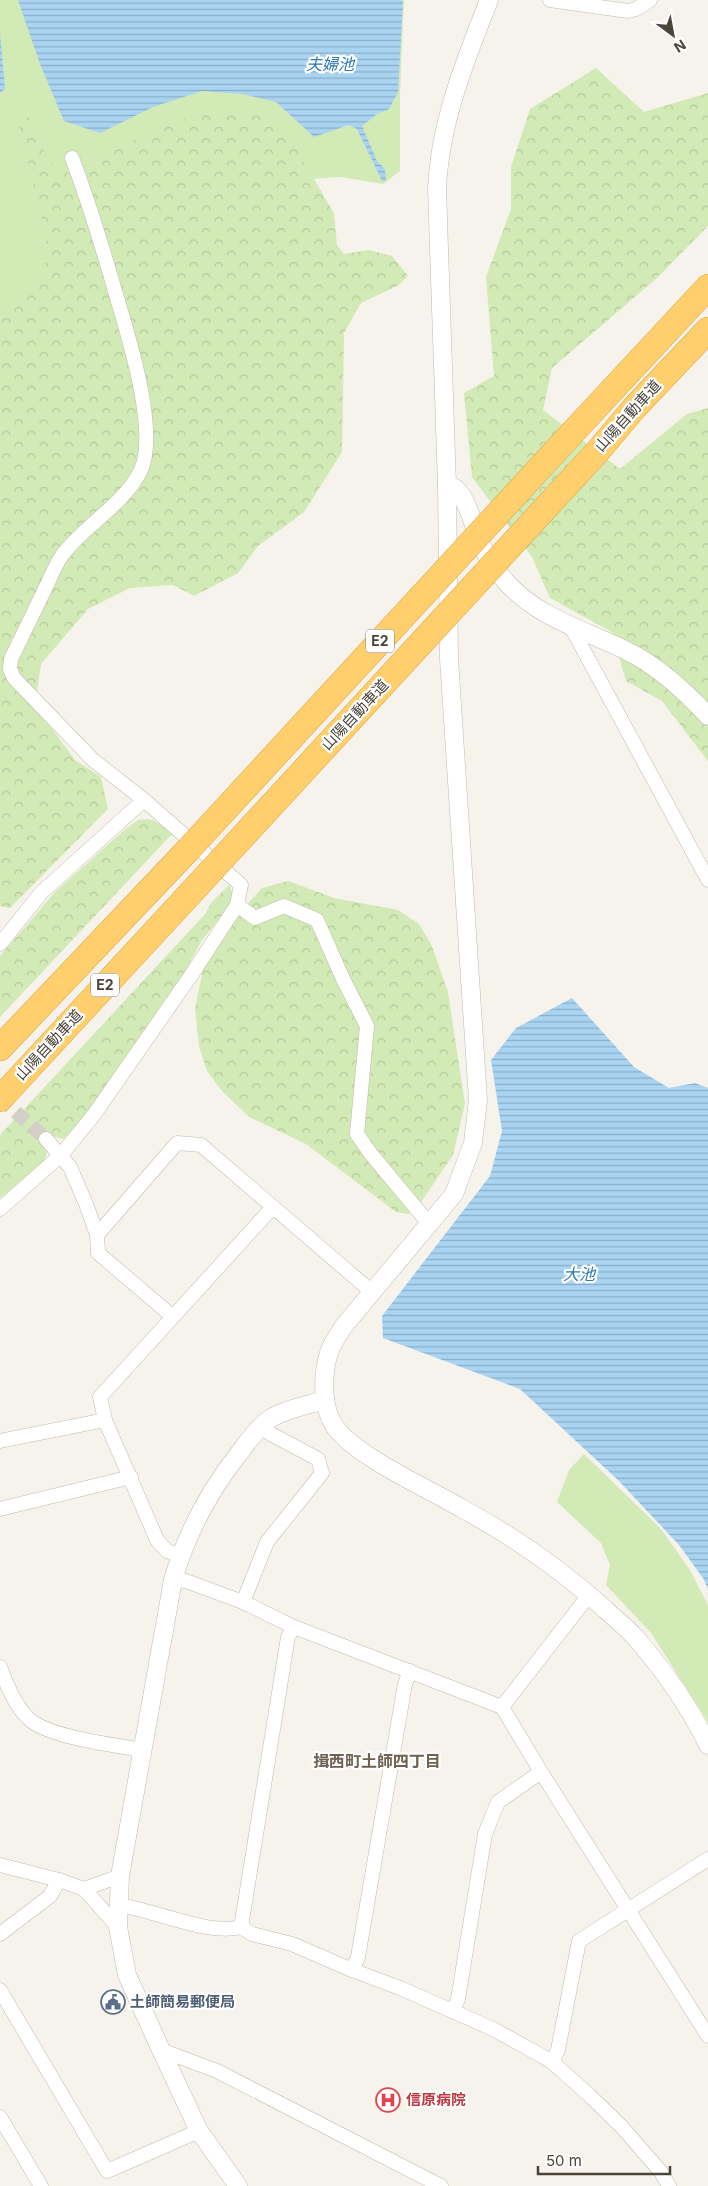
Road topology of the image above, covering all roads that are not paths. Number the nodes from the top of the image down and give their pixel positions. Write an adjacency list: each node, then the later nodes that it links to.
1 (488, 0): 11 (street)
2 (550, 0): 3 (street)
3 (650, 0)
4 (72, 158): 14 (street)
5 (708, 279): 8 (highway)
6 (708, 287): 8 (highway, 山陽自動車道 / E2)
7 (708, 330): 10 (highway, 山陽自動車道 / E2)
8 (665, 333): 18 (highway, 山陽自動車道 / E2, bridge)
9 (708, 348): 10 (highway)
10 (635, 407): 19 (highway, 山陽自動車道 / E2, bridge)
11 (447, 485): 12 (street); 24 (street)
12 (571, 628): 13 (street); 15 (street)
13 (708, 716)
14 (144, 800): 16 (street); 17 (street)
15 (708, 880)
16 (237, 905): 21 (street); 24 (street)
17 (0, 944)
18 (0, 1048)
19 (0, 1099)
20 (46, 1139): 21 (street)
21 (61, 1155): 23 (street); 25 (street)
22 (274, 1207): 25 (street); 26 (street); 27 (street)
23 (0, 1208)
24 (430, 1225): 26 (street)
25 (97, 1235): 27 (street)
26 (372, 1292): 28 (street)
27 (172, 1316): 29 (street)
28 (325, 1400): 30 (street); 36 (street)
29 (105, 1420): 31 (street); 32 (street)
30 (262, 1425): 34 (street); 37 (street)
31 (0, 1441)
32 (131, 1477): 33 (street); 34 (street)
33 (0, 1510)
34 (180, 1555): 35 (street)
35 (173, 1580): 37 (street); 43 (street)
36 (589, 1595): 41 (street); 42 (street)
37 (243, 1602): 38 (street)
38 (294, 1627): 40 (street); 53 (street)
39 (0, 1667): 43 (street)
40 (410, 1671): 41 (street); 55 (street)
41 (502, 1707): 44 (street)
42 (708, 1746)
43 (142, 1750): 47 (street)
44 (540, 1772): 51 (street); 57 (street)
45 (708, 1859): 51 (street)
46 (0, 1865): 48 (street)
47 (120, 1876): 49 (street); 50 (street)
48 (58, 1880): 49 (street); 54 (street)
49 (84, 1889): 52 (street)
50 (118, 1905): 52 (street); 53 (street)
51 (628, 1910): 58 (street); 60 (street)
52 (118, 1927): 59 (street)
53 (241, 1927): 55 (street)
54 (0, 1934)
55 (352, 1970): 57 (street)
56 (0, 1990): 62 (street)
57 (453, 2011): 60 (street)
58 (708, 2036)
59 (161, 2050): 62 (street); 65 (street)
60 (552, 2062): 66 (street)
61 (0, 2118): 63 (street)
62 (199, 2131): 64 (street)
63 (41, 2186)
64 (238, 2186)
65 (441, 2186)
66 (669, 2186)

